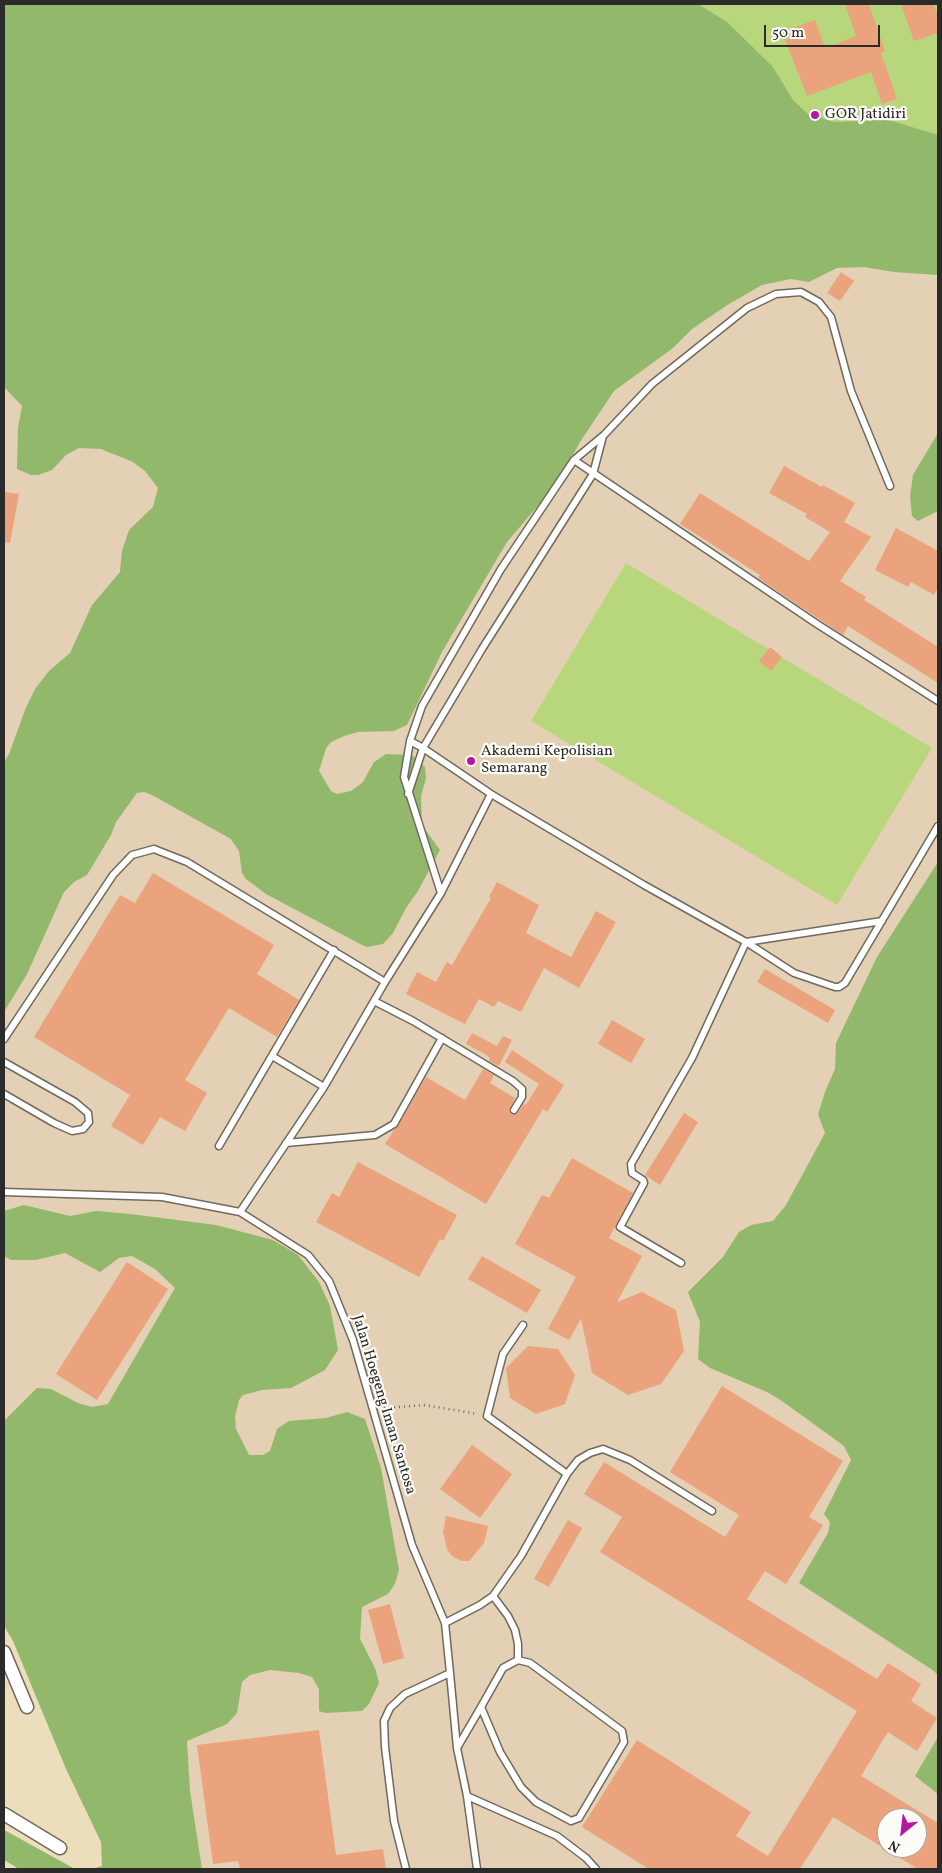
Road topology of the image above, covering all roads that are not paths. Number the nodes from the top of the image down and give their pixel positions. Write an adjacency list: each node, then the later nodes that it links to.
1 (604, 435): 2 (lane); 3 (lane); 4 (lane)
2 (574, 460): 3 (lane); 6 (lane)
3 (593, 474): 5 (lane); 7 (lane)
4 (890, 486)
5 (938, 701)
6 (410, 740): 7 (lane); 8 (lane)
7 (424, 748): 8 (lane); 9 (lane)
8 (408, 794): 11 (lane)
9 (491, 794): 11 (lane); 13 (lane)
10 (938, 826): 12 (lane)
11 (441, 893): 15 (lane)
12 (882, 921): 13 (lane); 13 (lane)
13 (746, 942): 28 (lane)
14 (334, 950): 15 (lane); 18 (lane); 19 (lane)
15 (385, 982): 16 (lane)
16 (374, 1001): 17 (lane); 21 (lane)
17 (442, 1038): 23 (lane); 24 (lane)
18 (4, 1039)
19 (272, 1056): 21 (lane); 25 (lane)
20 (4, 1062): 22 (lane)
21 (324, 1087): 24 (lane)
22 (4, 1094)
23 (514, 1110)
24 (286, 1143): 27 (lane)
25 (219, 1146)
26 (4, 1192): 27 (lane, Jalan Hoegeng Iman Santosa)
27 (240, 1212): 33 (lane, Jalan Hoegeng Iman Santosa)
28 (681, 1263)
29 (523, 1325): 30 (lane)
30 (567, 1474): 31 (lane); 32 (lane)
31 (712, 1511)
32 (493, 1596): 33 (lane); 35 (lane)
33 (445, 1623): 36 (lane, Jalan Hoegeng Iman Santosa)
34 (4, 1652): 37 (street)
35 (518, 1660): 38 (lane); 38 (lane)
36 (450, 1672): 39 (lane, Jalan Hoegeng Iman Santosa); 43 (lane)
37 (27, 1707)
38 (481, 1707): 39 (lane)
39 (458, 1748): 40 (lane, Jalan Hoegeng Iman Santosa)
40 (467, 1796): 44 (lane, Jalan Hoegeng Iman Santosa); 45 (lane)
41 (4, 1814): 42 (street)
42 (60, 1848)
43 (406, 1869)
44 (477, 1869)
45 (596, 1869)

